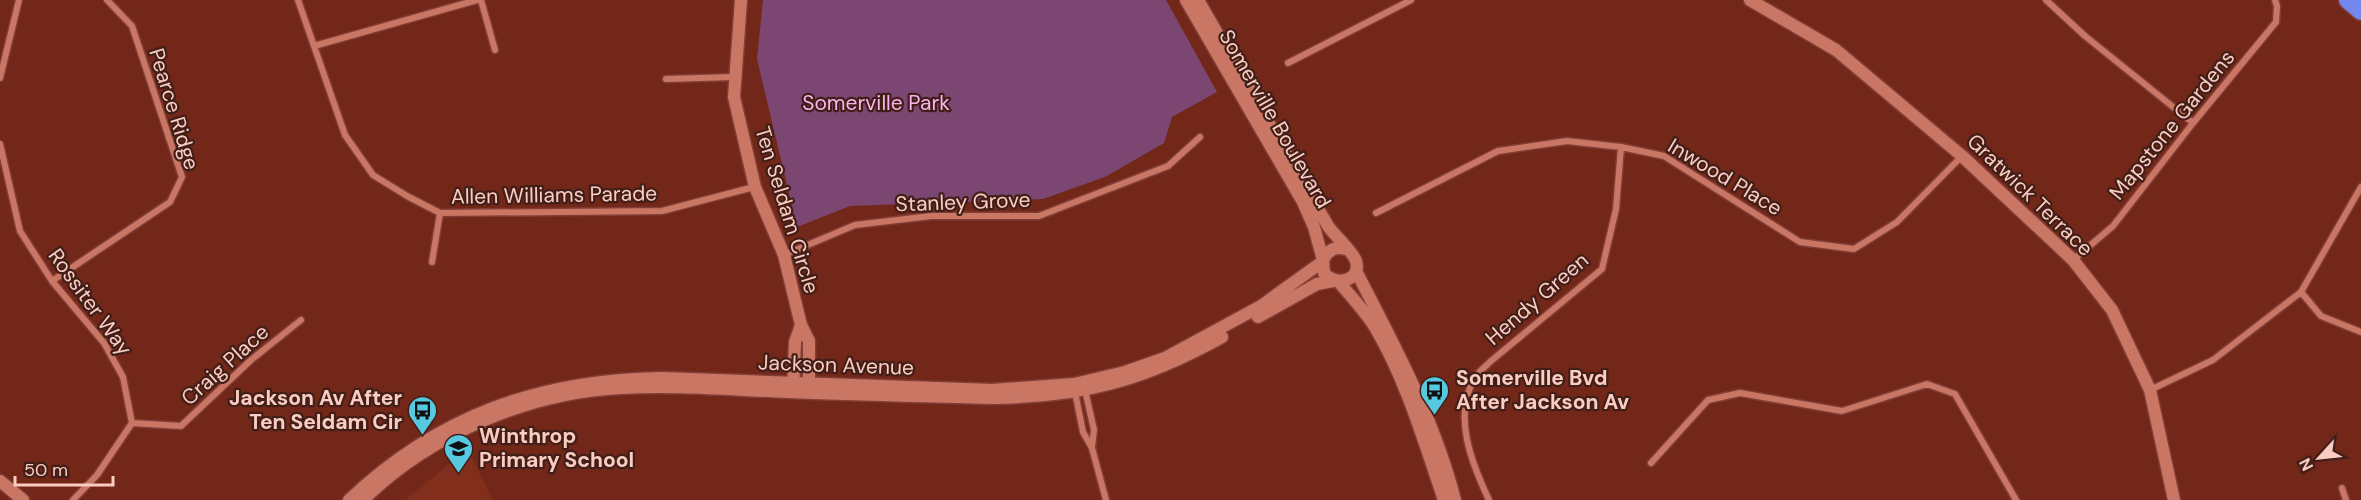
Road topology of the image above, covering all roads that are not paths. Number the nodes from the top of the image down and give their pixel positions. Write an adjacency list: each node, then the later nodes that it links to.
1 (19, 0): 19 (street)
2 (107, 0): 36 (street, Pearce Ridge)
3 (298, 0): 15 (street, Allen Williams Parade)
4 (477, 0): 15 (street)
5 (481, 0): 16 (street)
6 (741, 0): 18 (street, Ten Seldam Circle)
7 (1186, 0): 33 (street, Somerville Boulevard)
8 (1198, 0): 30 (street, Somerville Boulevard)
9 (1411, 0): 17 (street)
10 (1751, 0): 25 (street, Gratwick Terrace)
11 (2046, 0): 21 (street)
12 (2275, 0): 21 (street, Mapstone Gardens)
13 (2348, 0): 14 (highway)
14 (2361, 11)
15 (314, 46): 28 (street, Allen Williams Parade)
16 (495, 50)
17 (1288, 63)
18 (734, 77): 20 (street); 26 (street, Ten Seldam Circle)
19 (0, 78)
20 (666, 79)
21 (2193, 123): 32 (street, Mapstone Gardens)
22 (1200, 137): 31 (street, Stanley Grove)
23 (0, 144): 36 (street, Rossiter Way)
24 (1622, 147): 25 (street, Inwood Place); 29 (street, Inwood Place); 58 (street, Hendy Green)
25 (1962, 156): 32 (street, Gratwick Terrace)
26 (755, 187): 28 (street, Allen Williams Parade); 31 (street, Ten Seldam Circle)
27 (2361, 187): 38 (street)
28 (440, 213): 34 (street)
29 (1376, 213)
30 (1346, 249): 33 (street); 35 (street, Somerville Boulevard)
31 (784, 255): 40 (street, Ten Seldam Circle)
32 (2073, 260): 45 (street, Gratwick Terrace)
33 (1322, 261): 37 (street, Somerville Boulevard); 42 (street, Jackson Avenue)
34 (432, 262)
35 (1356, 271): 37 (street); 57 (street, Somerville Boulevard)
36 (52, 281): 46 (street, Rossiter Way)
37 (1336, 282): 42 (street, Jackson Avenue); 56 (street, Somerville Boulevard)
38 (2301, 292): 41 (street); 45 (street)
39 (301, 320): 46 (street, Craig Place)
40 (801, 325): 43 (street, Ten Seldam Circle); 44 (street, Ten Seldam Circle)
41 (2361, 332)
42 (1079, 387): 44 (street, Jackson Avenue); 47 (street); 47 (street)
43 (793, 388): 44 (street, Jackson Avenue); 53 (street, Jackson Avenue); 54 (street, Jackson Avenue)
44 (809, 388)
45 (2150, 390): 60 (street, Gratwick Terrace)
46 (132, 423): 52 (street)
47 (1092, 448): 55 (street)
48 (1650, 463): 59 (street)
49 (0, 481): 51 (street)
50 (2342, 488): 61 (street)
51 (23, 500)
52 (73, 500)
53 (349, 500)
54 (363, 500)
55 (1106, 500)
56 (1444, 500)
57 (1455, 500)
58 (1489, 500)
59 (2016, 500)
60 (2174, 500)
61 (2346, 500)

